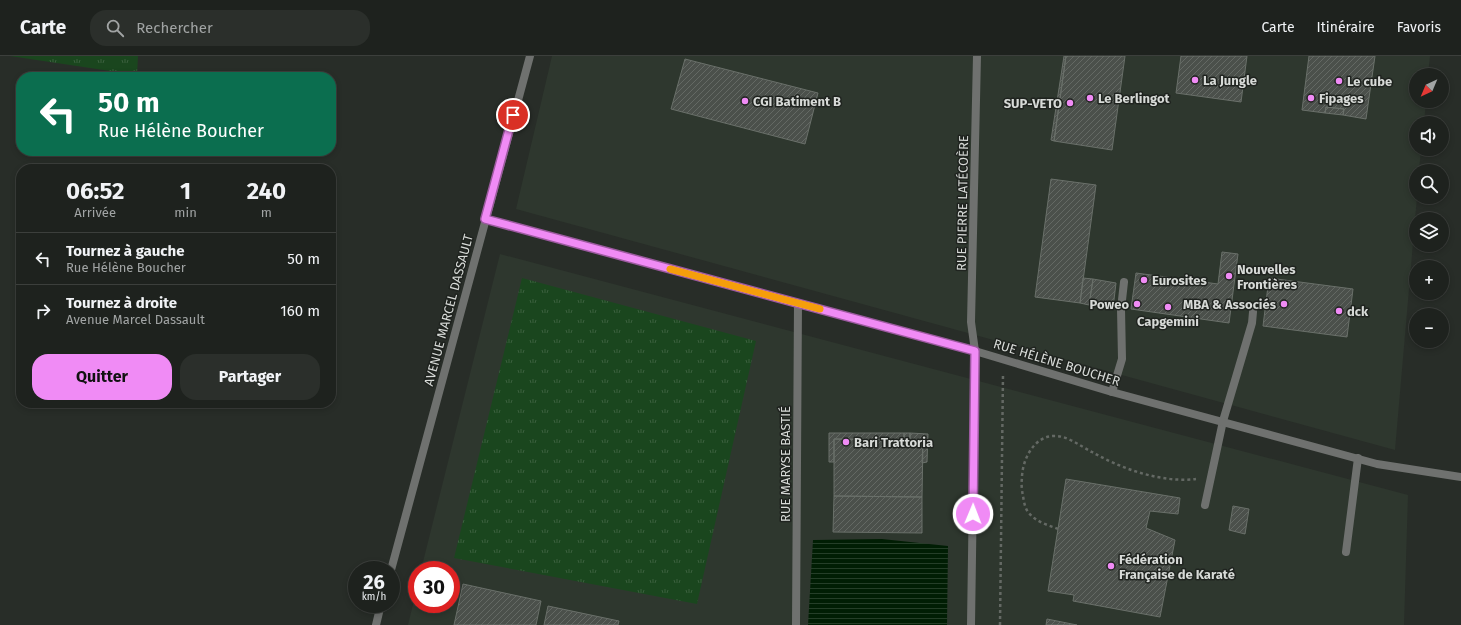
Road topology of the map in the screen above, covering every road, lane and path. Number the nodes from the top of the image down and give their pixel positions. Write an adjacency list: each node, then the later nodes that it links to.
1 (530, 56): 3 (street, AVENUE MARCEL DASSAULT)
2 (977, 56): 7 (street, RUE PIERRE LATÉCOÈRE)
3 (485, 219): 5 (street, RUE HÉLÈNE BOUCHER); 17 (street, AVENUE MARCEL DASSAULT)
4 (1124, 282): 9 (street)
5 (798, 303): 7 (street, RUE HÉLÈNE BOUCHER); 20 (street, RUE MARYSE BASTIÉ)
6 (1253, 312): 10 (street)
7 (975, 351): 9 (street, RUE HÉLÈNE BOUCHER); 21 (street, RUE PIERRE LATÉCOÈRE)
8 (1003, 370): 22 (path)
9 (1112, 392): 10 (street, RUE HÉLÈNE BOUCHER)
10 (1224, 421): 11 (street, RUE HÉLÈNE BOUCHER); 12 (street)
11 (1358, 458): 13 (street, RUE HÉLÈNE BOUCHER); 16 (street)
12 (1212, 477): 14 (street); 15 (path)
13 (1461, 477)
14 (1205, 505)
15 (1058, 529)
16 (1346, 552)
17 (393, 561)
18 (379, 613): 19 (street)
19 (376, 625)
20 (796, 625)
21 (971, 625)
22 (1000, 625)

